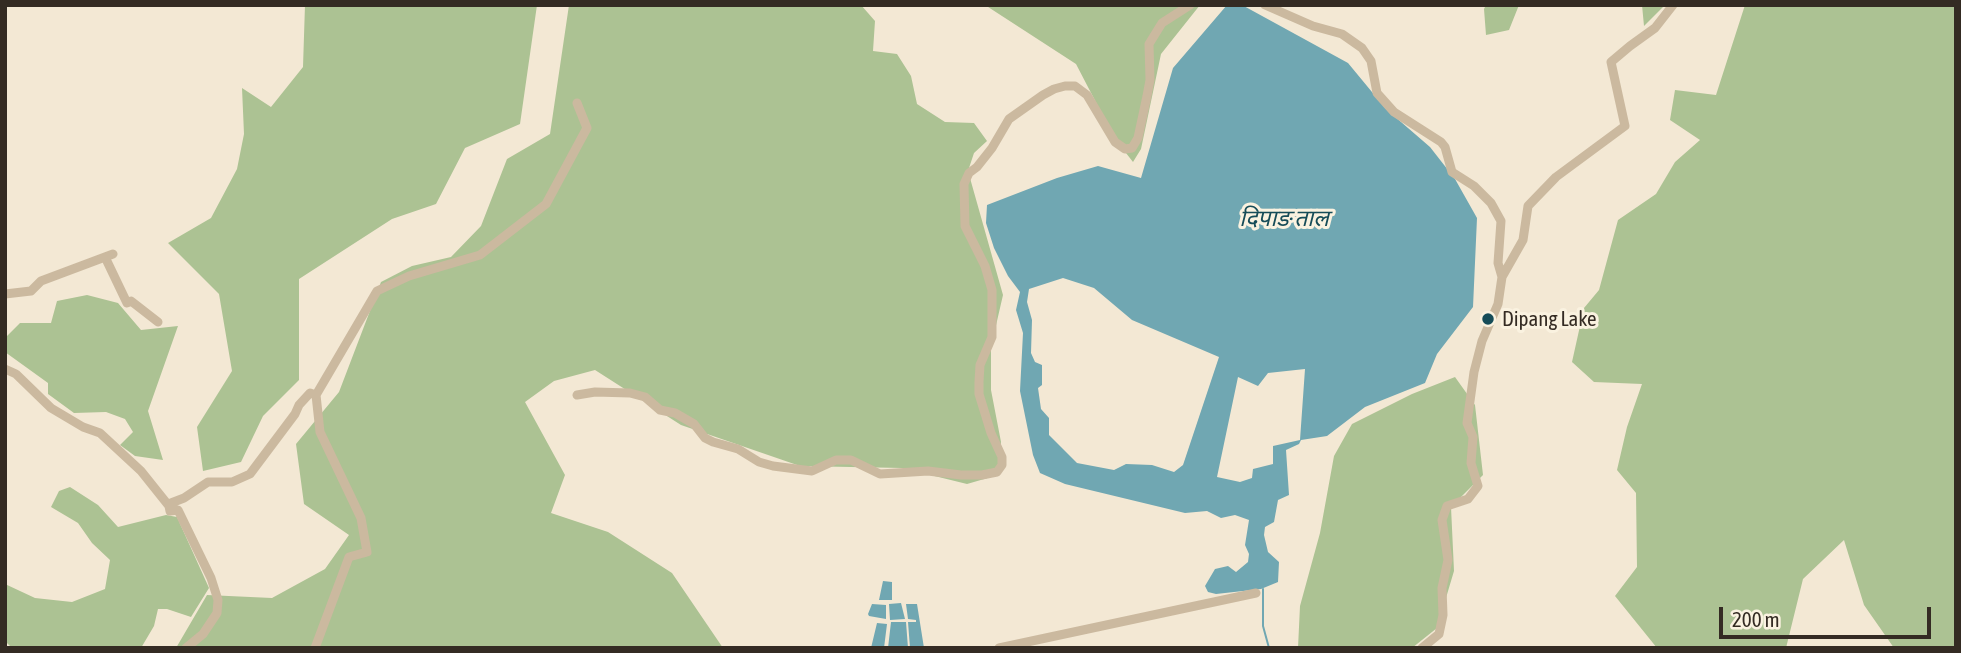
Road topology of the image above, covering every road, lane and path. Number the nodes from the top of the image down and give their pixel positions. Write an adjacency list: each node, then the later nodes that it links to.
1 (1190, 5): 10 (street)
2 (1265, 5): 5 (street)
3 (1673, 5): 5 (street)
4 (577, 103): 9 (street)
5 (1502, 278): 16 (street)
6 (5, 293): 7 (street)
7 (158, 321)
8 (5, 369): 11 (street)
9 (316, 395): 11 (street); 14 (street)
10 (577, 395)
11 (169, 506): 13 (street)
12 (1256, 593): 15 (street)
13 (186, 648)
14 (315, 648)
15 (999, 648)
16 (1422, 648)

